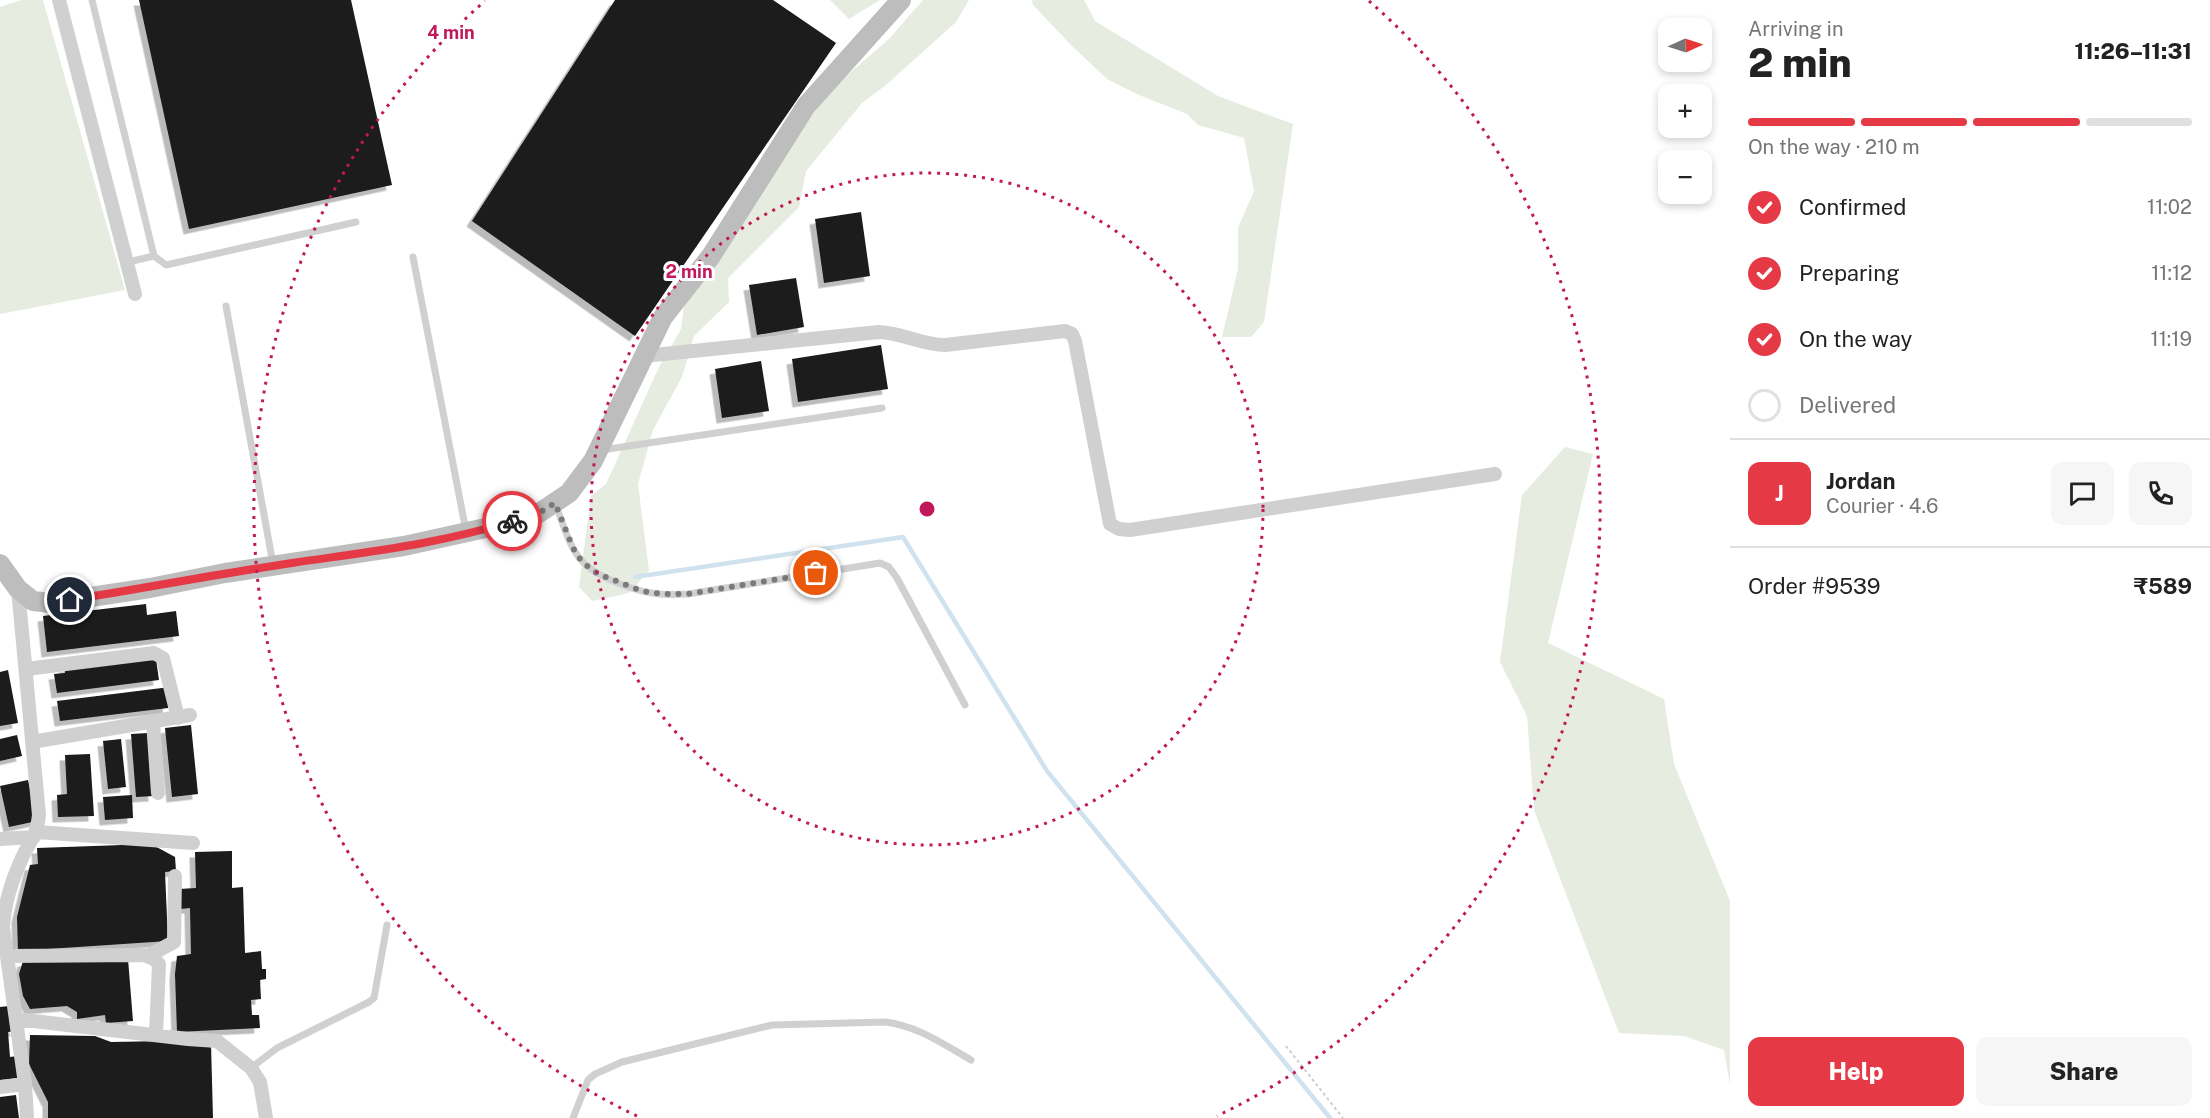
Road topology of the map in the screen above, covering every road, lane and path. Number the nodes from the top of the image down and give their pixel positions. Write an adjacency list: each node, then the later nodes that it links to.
1 (59, 0): 7 (street)
2 (92, 0): 5 (lane)
3 (901, 0): 10 (street)
4 (356, 222): 5 (lane)
5 (154, 256): 7 (lane)
6 (413, 257): 15 (lane)
7 (128, 262): 8 (street)
8 (135, 294)
9 (226, 306): 17 (lane)
10 (644, 356): 12 (street); 13 (street)
11 (882, 408): 12 (lane)
12 (597, 451): 14 (street)
13 (1495, 474)
14 (555, 503): 15 (street); 20 (lane)
15 (466, 533): 17 (street)
16 (0, 564): 18 (street)
17 (273, 566): 18 (street)
18 (18, 589): 19 (street)
19 (26, 669): 21 (street); 22 (street)
20 (965, 705)
21 (153, 722): 22 (street); 23 (street)
22 (32, 742): 24 (street)
23 (158, 793)
24 (35, 835): 25 (street); 26 (street); 28 (street)
25 (0, 839)
26 (193, 843)
27 (175, 876): 31 (street)
28 (3, 905): 30 (street)
29 (387, 925): 36 (lane)
30 (7, 956): 31 (street); 32 (street)
31 (148, 957): 33 (street)
32 (16, 1018): 33 (street); 37 (street)
33 (156, 1035): 36 (street)
34 (1286, 1046): 42 (path)
35 (971, 1060): 41 (lane)
36 (251, 1068): 40 (street)
37 (25, 1084): 38 (street); 39 (street)
38 (0, 1087)
39 (27, 1118)
40 (266, 1118)
41 (573, 1118)
42 (1343, 1118)

